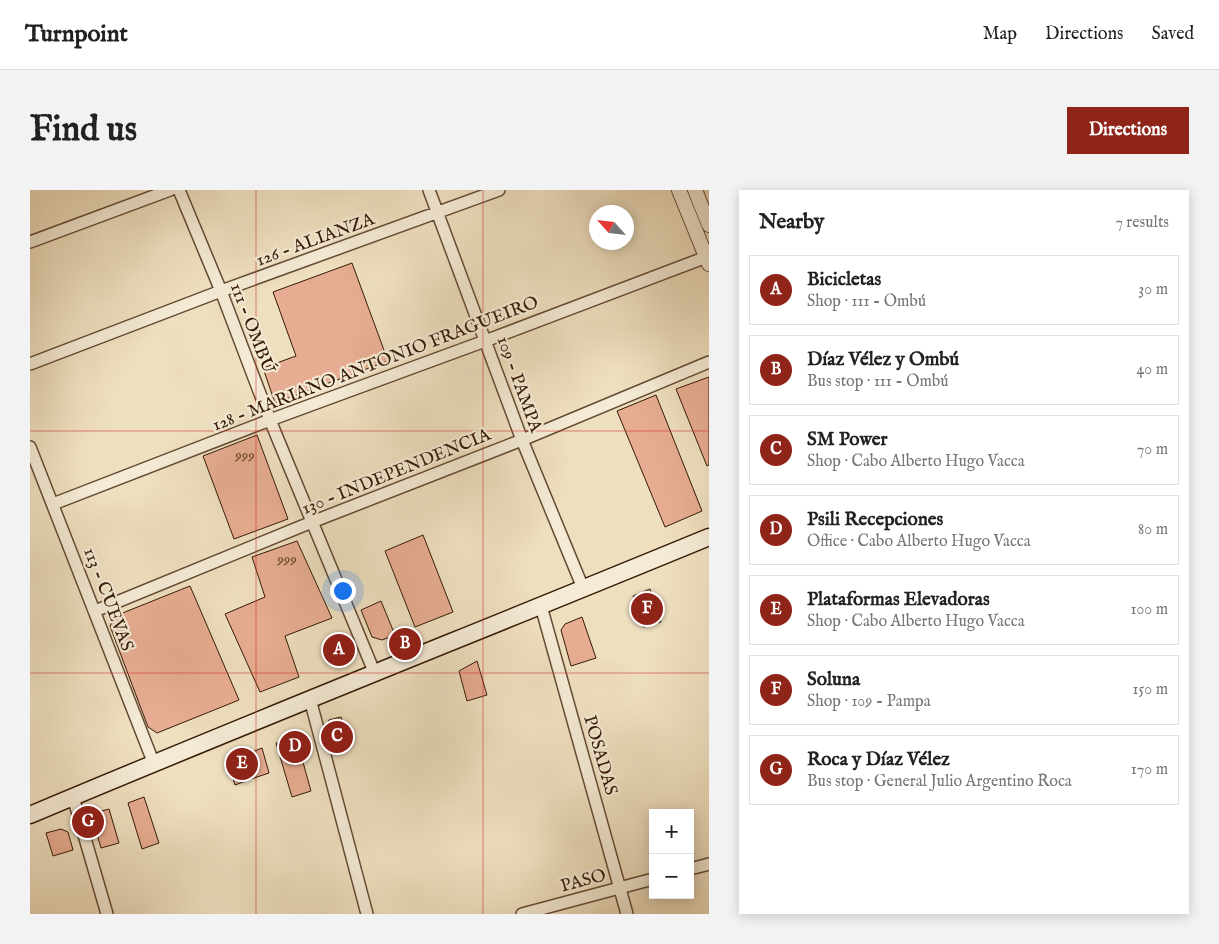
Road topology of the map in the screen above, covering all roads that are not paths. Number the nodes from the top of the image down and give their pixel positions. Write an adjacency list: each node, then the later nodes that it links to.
1 (170, 190): 9 (street)
2 (179, 190): 11 (street, 111 - OMBÚ)
3 (429, 190): 7 (street, 109 - PAMPA)
4 (499, 190): 7 (street, 126 - ALIANZA)
5 (680, 190): 10 (street)
6 (695, 190): 8 (street)
7 (438, 213): 11 (street, 126 - ALIANZA); 12 (street, 109 - PAMPA)
8 (709, 225)
9 (30, 242)
10 (708, 259): 12 (street, 128 - MARIANO ANTONIO FRAGUEIRO)
11 (221, 291): 14 (street, 126 - ALIANZA); 15 (street, 111 - OMBÚ)
12 (485, 341): 15 (street, 128 - MARIANO ANTONIO FRAGUEIRO); 16 (street, 109 - PAMPA)
13 (709, 362): 16 (street, 130 - INDEPENDENCIA)
14 (30, 364)
15 (270, 420): 18 (street, 128 - MARIANO ANTONIO FRAGUEIRO); 19 (street, 111 - OMBÚ)
16 (522, 440): 19 (street, 130 - INDEPENDENCIA); 21 (street, 109 - PAMPA)
17 (30, 447): 18 (street, 113 - CUEVAS)
18 (53, 504): 23 (street, 113 - CUEVAS)
19 (312, 522): 23 (street, 130 - INDEPENDENCIA); 24 (street, 111 - OMBÚ)
20 (709, 537): 21 (main road)
21 (583, 588): 22 (main road)
22 (540, 606): 24 (main road); 32 (street, POSADAS)
23 (95, 611): 26 (street, 113 - CUEVAS)
24 (375, 674): 25 (main road)
25 (310, 700): 26 (main road); 34 (street)
26 (154, 764): 27 (main road)
27 (73, 797): 28 (main road); 33 (street)
28 (30, 815)
29 (709, 864): 30 (street)
30 (694, 868)
31 (649, 880): 32 (street, PASO)
32 (620, 888): 35 (street, PASO); 36 (street, POSADAS)
33 (107, 914)
34 (368, 914)
35 (522, 914)
36 (627, 914)

